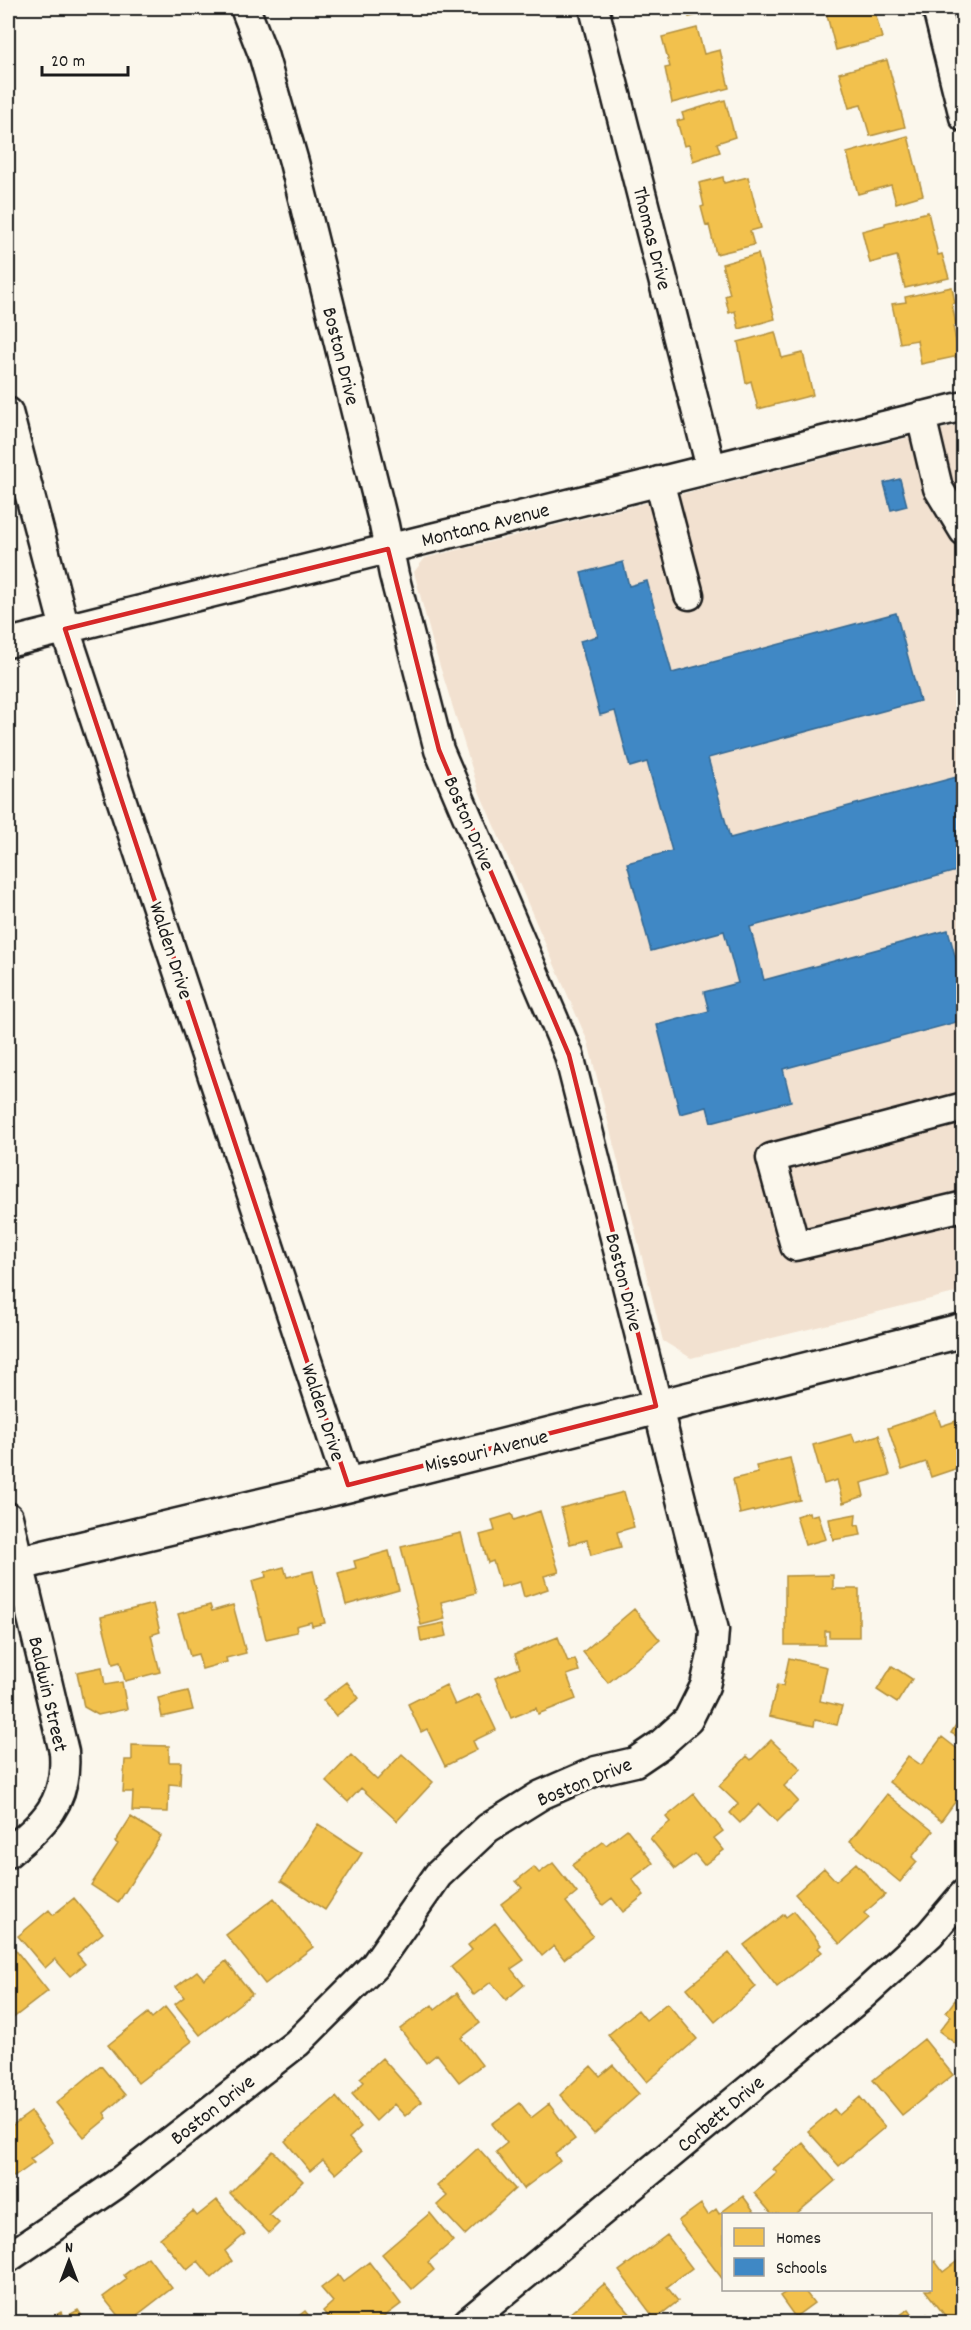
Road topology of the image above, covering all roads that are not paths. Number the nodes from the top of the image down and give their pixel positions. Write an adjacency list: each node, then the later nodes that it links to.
1 (245, 8): 11 (street, Boston Drive)
2 (594, 8): 8 (street, Thomas Drive)
3 (936, 8): 4 (street)
4 (963, 117)
5 (963, 406): 7 (street, Montana Avenue)
6 (8, 412): 13 (street, Walden Drive)
7 (921, 416): 8 (street, Montana Avenue); 10 (street)
8 (711, 468): 9 (street, Montana Avenue)
9 (659, 481): 11 (street, Montana Avenue); 12 (street)
10 (963, 531)
11 (388, 549): 13 (street, Montana Avenue); 18 (street, Boston Drive)
12 (689, 595)
13 (65, 629): 14 (street, Montana Avenue); 19 (street, Walden Drive)
14 (8, 643)
15 (963, 1107): 16 (street)
16 (963, 1206)
17 (963, 1330): 18 (main road, Missouri Avenue)
18 (656, 1407): 19 (main road, Missouri Avenue); 24 (street, Boston Drive)
19 (348, 1485): 21 (main road, Missouri Avenue)
20 (8, 1517): 21 (street, Baldwin Street)
21 (13, 1565): 22 (street, Baldwin Street)
22 (8, 1853)
23 (963, 1894): 25 (street, Corbett Drive)
24 (8, 2258)
25 (468, 2322)

